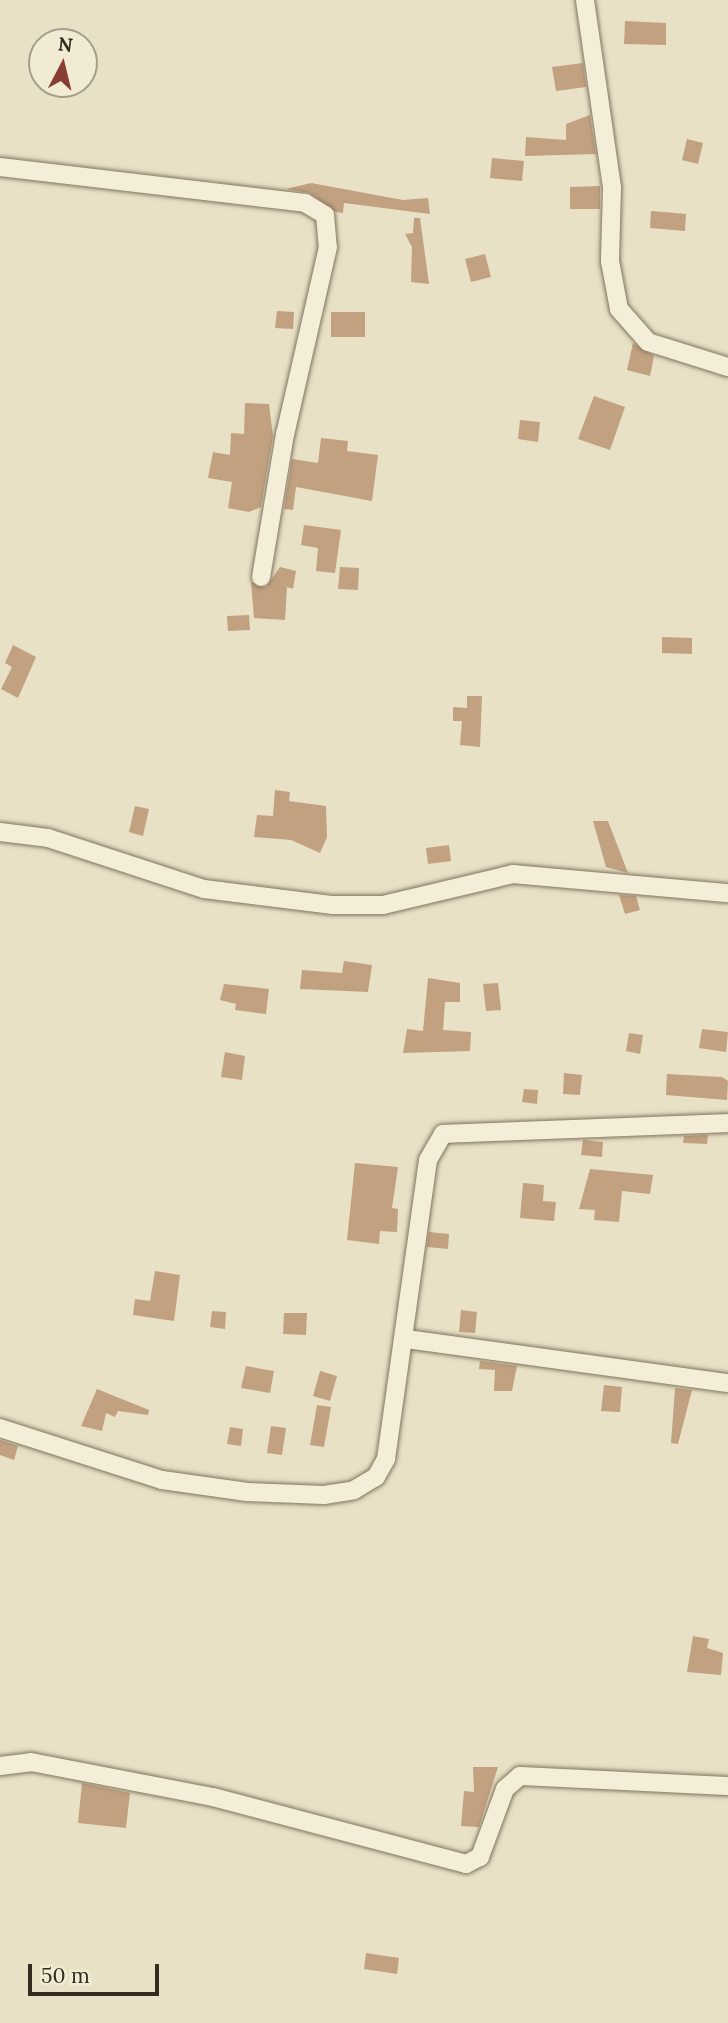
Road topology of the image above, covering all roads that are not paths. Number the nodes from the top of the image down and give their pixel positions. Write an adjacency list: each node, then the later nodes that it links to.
1 (584, 0): 3 (street)
2 (0, 167): 4 (street)
3 (728, 367)
4 (261, 577)
5 (0, 832): 6 (street)
6 (728, 893)
7 (728, 1123): 8 (street)
8 (406, 1339): 9 (street); 10 (street)
9 (728, 1383)
10 (0, 1428)
11 (0, 1766): 12 (street)
12 (728, 1786)

